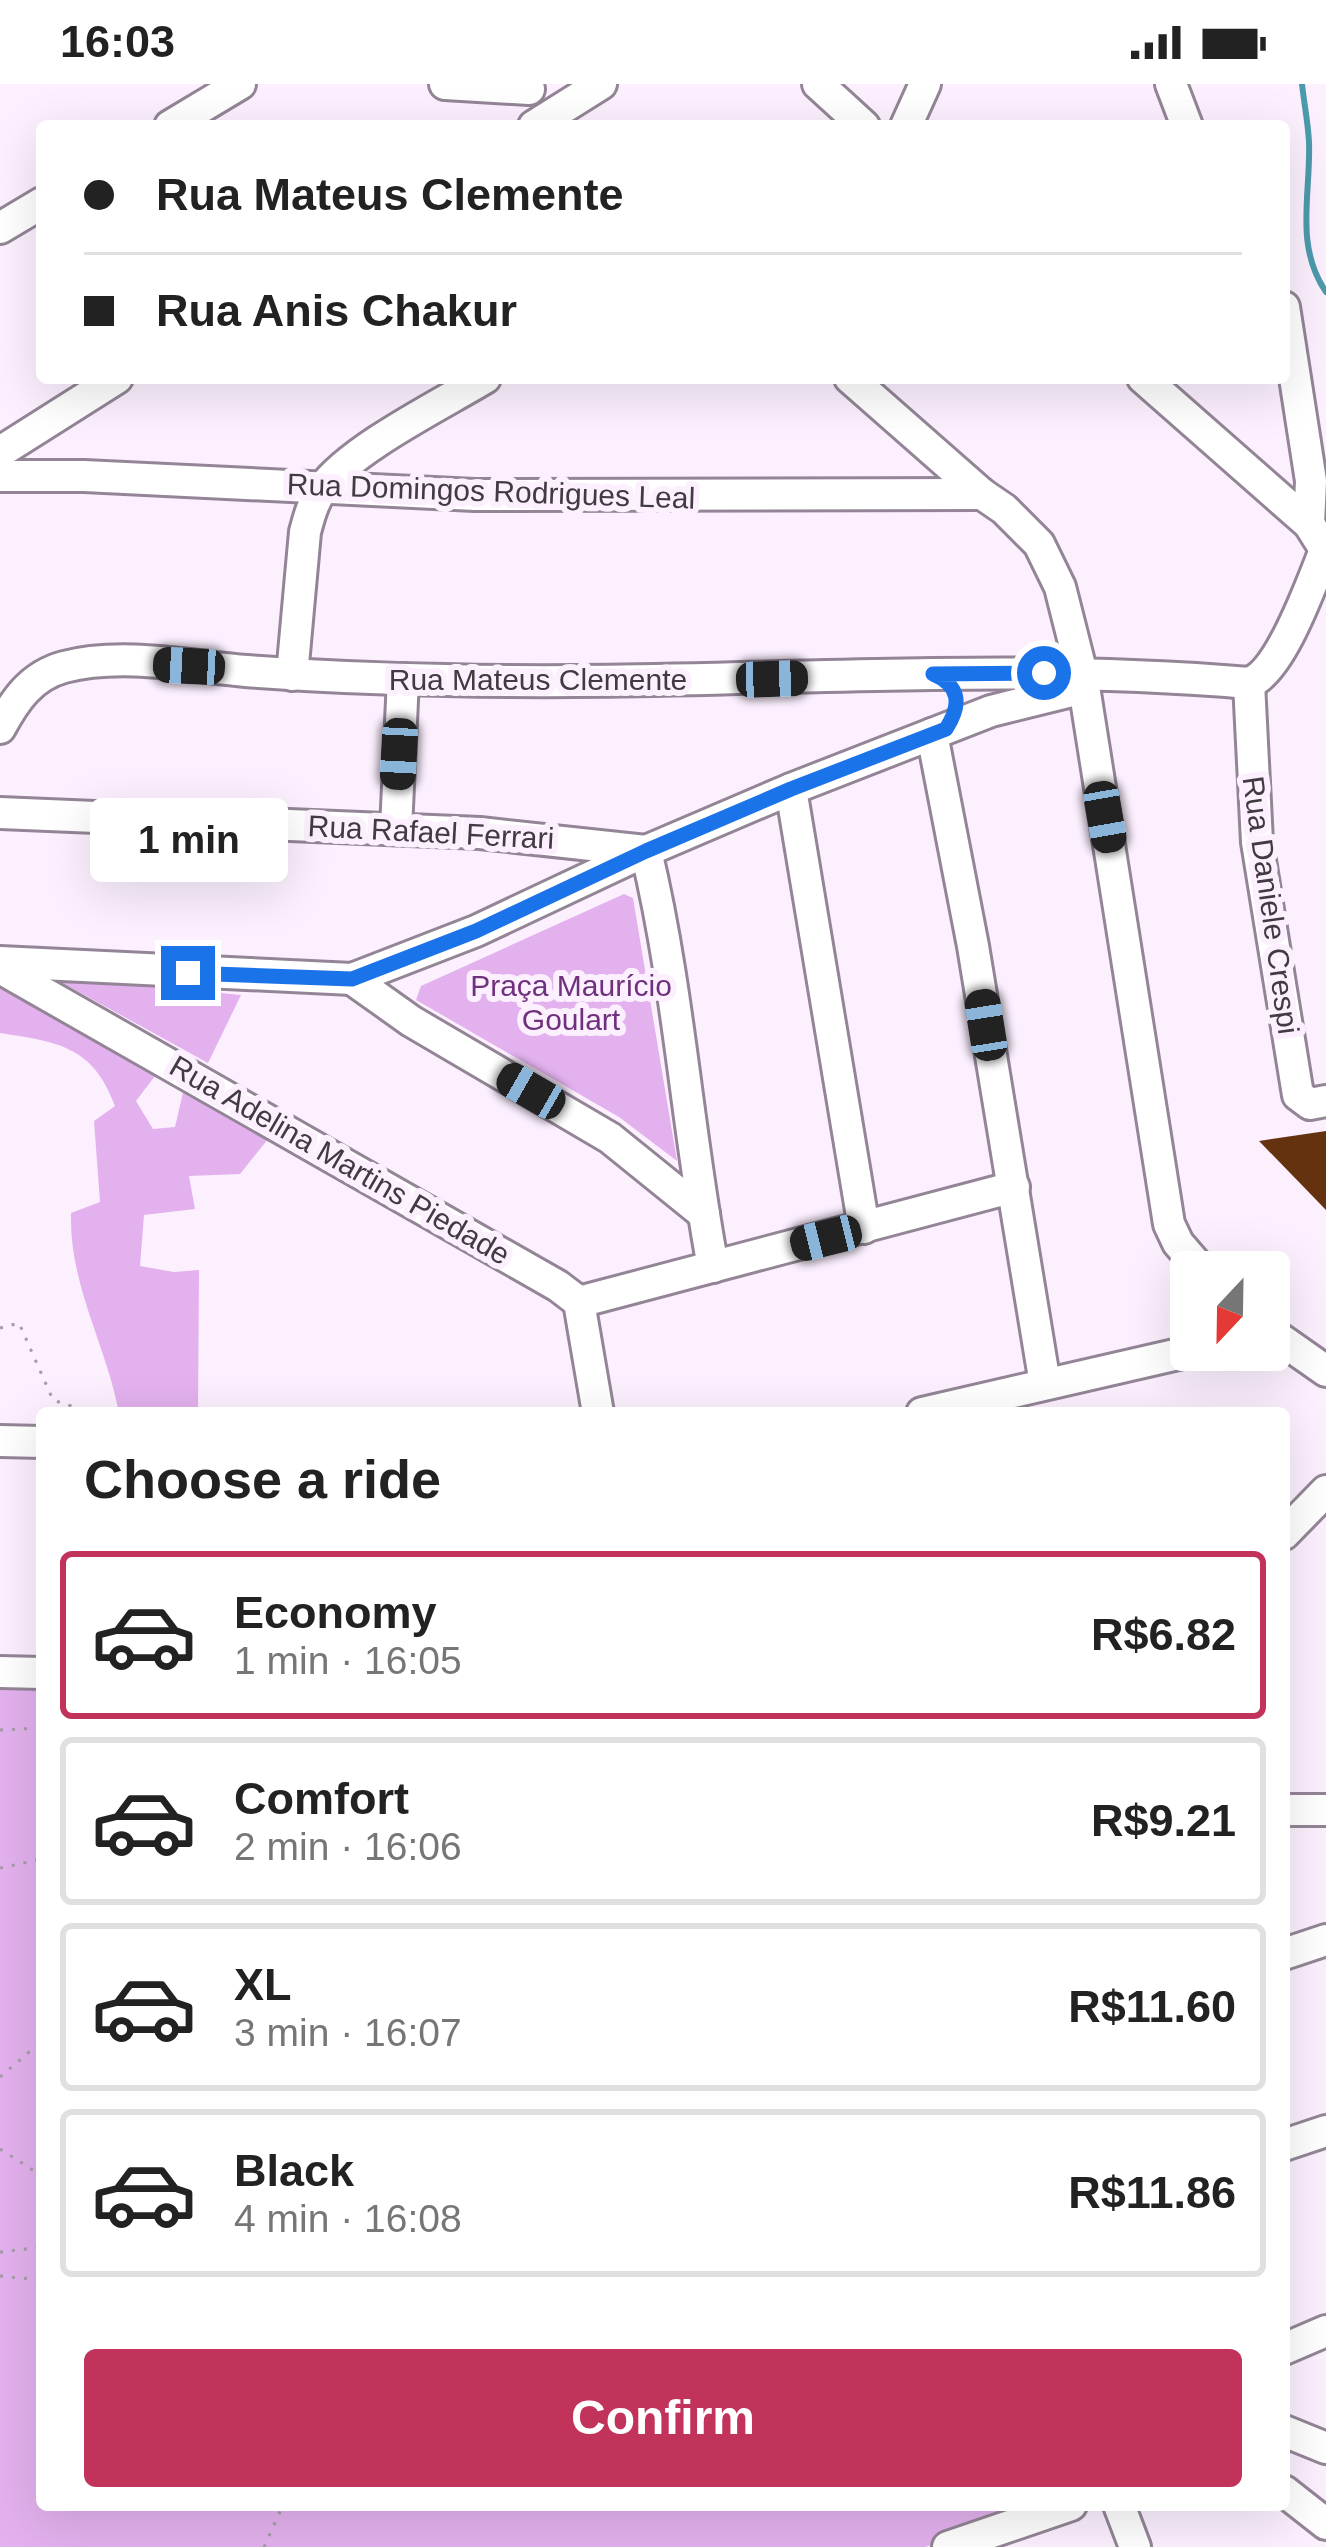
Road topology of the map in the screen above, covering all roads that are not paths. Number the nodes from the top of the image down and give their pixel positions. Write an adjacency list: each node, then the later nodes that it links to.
1 (240, 84): 8 (street)
2 (445, 84): 7 (street)
3 (602, 84): 10 (street)
4 (818, 84): 11 (street)
5 (925, 84): 12 (street)
6 (1171, 84): 13 (street)
7 (527, 87): 9 (street)
8 (180, 120)
9 (545, 120)
10 (551, 120)
11 (857, 120)
12 (909, 120)
13 (1185, 120)
14 (36, 207): 15 (street)
15 (0, 228)
16 (1290, 346): 25 (street)
17 (108, 384): 21 (street)
18 (474, 384): 23 (street)
19 (857, 384): 24 (street)
20 (1149, 384): 25 (street)
21 (0, 452)
22 (0, 476): 23 (street, Rua Domingos Rodrigues Leal)
23 (323, 487): 24 (street, Rua Domingos Rodrigues Leal); 27 (street)
24 (982, 494): 29 (street)
25 (1320, 542): 30 (street)
26 (933, 674): 28 (street, Rua Mateus Clemente); 29 (street, Rua Mateus Clemente); 32 (street)
27 (292, 675): 28 (street, Rua Mateus Clemente); 31 (street, Rua Mateus Clemente)
28 (403, 679): 35 (street)
29 (1083, 681): 30 (street, Rua Mateus Clemente); 32 (street); 43 (street)
30 (1249, 683): 39 (street, Rua Daniele Crespi)
31 (0, 728)
32 (939, 732): 33 (street); 40 (street)
33 (791, 789): 36 (street); 42 (street)
34 (0, 813): 35 (street, Rua Rafael Ferrari)
35 (396, 829): 36 (street, Rua Rafael Ferrari)
36 (646, 851): 38 (street); 41 (street)
37 (0, 965): 38 (street); 45 (street, Rua Adelina Martins Piedade)
38 (352, 979): 41 (street)
39 (1326, 1101)
40 (1014, 1187): 42 (street); 49 (street)
41 (704, 1214): 44 (street)
42 (864, 1228): 44 (street)
43 (1185, 1251)
44 (713, 1268): 45 (street)
45 (579, 1302): 50 (street)
46 (1290, 1346): 48 (street)
47 (1170, 1356): 49 (street)
48 (1326, 1371)
49 (1045, 1384): 51 (street)
50 (597, 1407)
51 (947, 1407)
52 (0, 1441): 53 (street)
53 (36, 1442)
54 (1326, 1491): 55 (street)
55 (1290, 1528)
56 (0, 1672): 57 (street)
57 (36, 1673)
58 (1290, 1810): 59 (street)
59 (1326, 1810)
60 (1326, 1940): 61 (street)
61 (1290, 1952)
62 (1326, 2131): 63 (street)
63 (1290, 2143)
64 (1326, 2331): 65 (street)
65 (1290, 2346)
66 (1290, 2433): 67 (street)
67 (1326, 2448)
68 (1290, 2496): 71 (street)
69 (1062, 2511): 72 (street)
70 (1121, 2511): 74 (street)
71 (1326, 2524)
72 (1026, 2536): 73 (street)
73 (948, 2547)
74 (1135, 2547)

